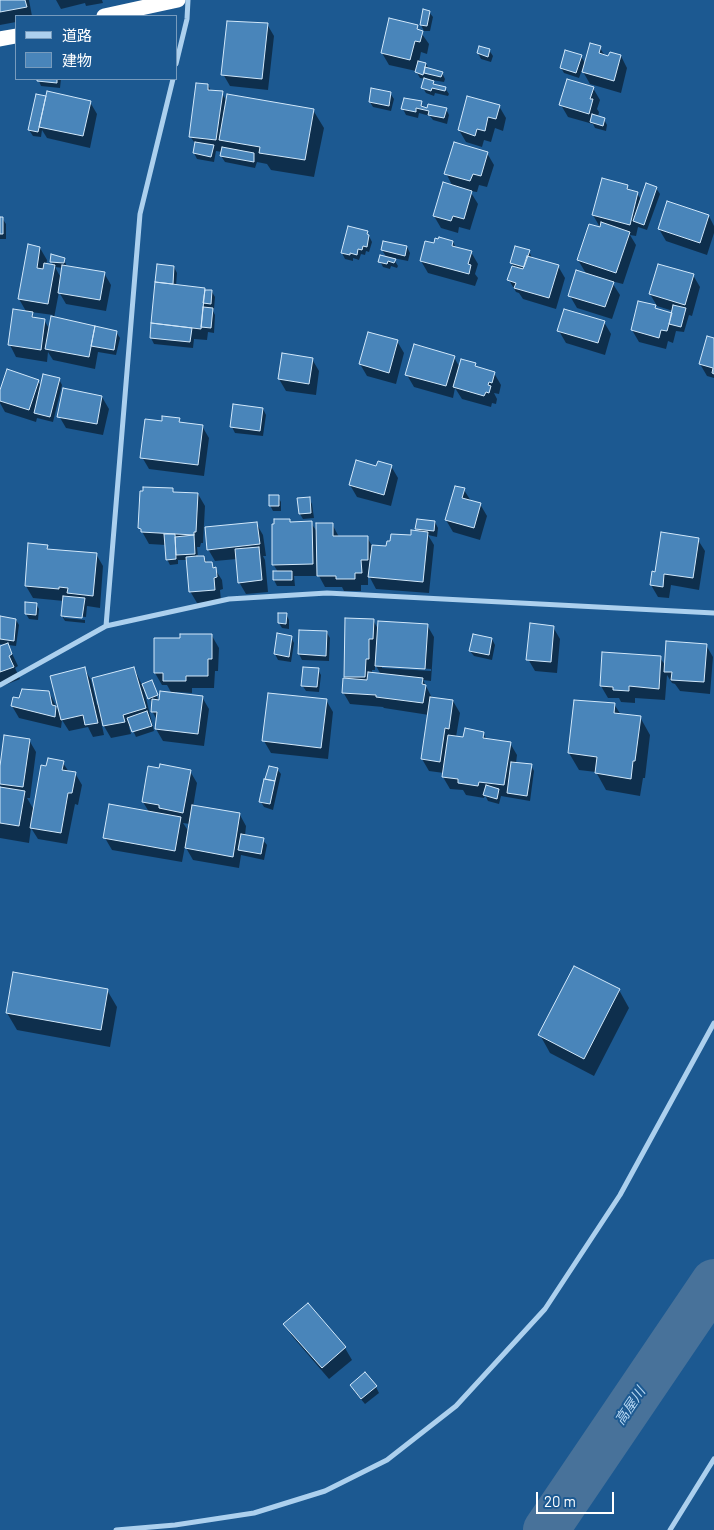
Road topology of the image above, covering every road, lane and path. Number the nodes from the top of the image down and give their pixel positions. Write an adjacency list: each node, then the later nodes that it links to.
1 (178, 0): 3 (highway)
2 (188, 0): 6 (street)
3 (109, 15)
4 (15, 36): 5 (highway)
5 (0, 39)
6 (178, 56)
7 (173, 80): 9 (street)
8 (714, 613): 9 (street)
9 (106, 626): 10 (street)
10 (0, 685)
11 (714, 1023): 13 (street)
12 (714, 1459): 14 (street)
13 (116, 1530)
14 (670, 1530)

